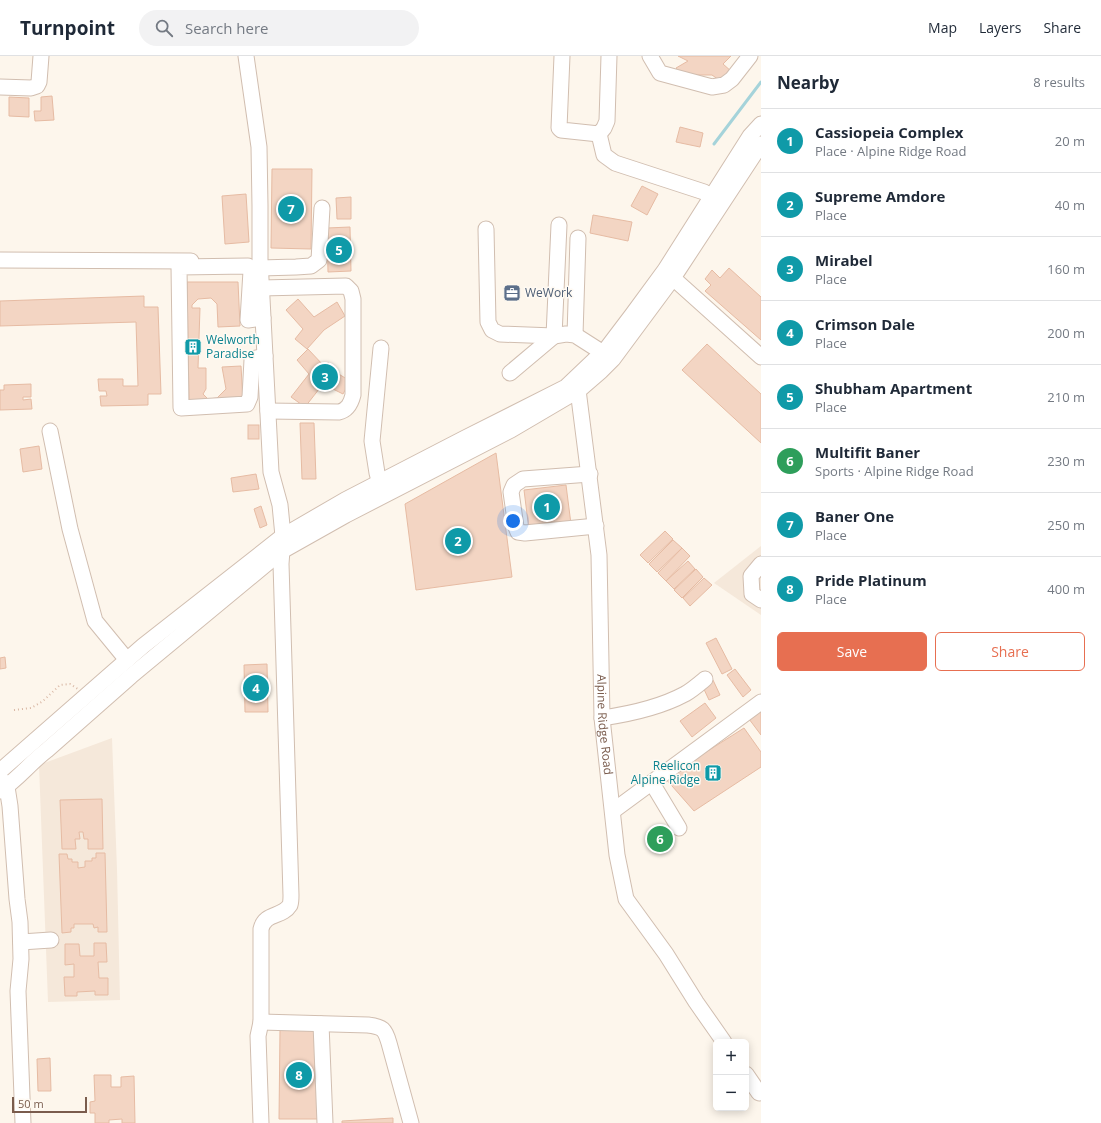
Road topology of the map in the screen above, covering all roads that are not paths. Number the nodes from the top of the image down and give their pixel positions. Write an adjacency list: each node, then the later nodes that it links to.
1 (41, 56): 9 (street)
2 (246, 56): 19 (street)
3 (562, 56): 11 (street)
4 (609, 56): 11 (street)
5 (650, 56): 6 (street)
6 (750, 56)
7 (758, 56): 8 (street)
8 (761, 58)
9 (0, 87)
10 (761, 124): 13 (street)
11 (599, 134): 13 (street)
12 (761, 144): 13 (street)
13 (717, 200): 20 (street); 27 (street)
14 (322, 208): 19 (street)
15 (559, 225): 24 (street)
16 (486, 229): 24 (street)
17 (578, 238): 23 (street)
18 (0, 260): 19 (street)
19 (260, 264): 21 (street)
20 (673, 278): 27 (street); 28 (street)
21 (261, 288): 22 (street); 31 (street)
22 (263, 318): 26 (street); 26 (street)
23 (575, 335): 24 (street); 27 (street)
24 (554, 336): 29 (street)
25 (381, 348): 34 (street)
26 (265, 356): 31 (street)
27 (608, 356): 30 (street)
28 (761, 356)
29 (510, 373)
30 (578, 384): 33 (street, Alpine Ridge Road); 34 (street)
31 (268, 411): 36 (street)
32 (50, 431): 40 (street)
33 (590, 474): 35 (street, Alpine Ridge Road); 35 (street)
34 (381, 489): 36 (street); 37 (street)
35 (596, 526): 43 (street, Alpine Ridge Road)
36 (282, 536): 37 (street); 40 (street)
37 (282, 551): 46 (street); 51 (street)
38 (761, 564): 39 (street)
39 (761, 600)
40 (127, 660): 44 (street)
41 (705, 679): 43 (street)
42 (761, 702): 45 (street)
43 (602, 718): 47 (street, Alpine Ridge Road)
44 (0, 772)
45 (652, 783): 47 (street); 48 (street)
46 (2, 785): 50 (street)
47 (613, 811): 53 (street, Alpine Ridge Road)
48 (679, 828)
49 (51, 940): 50 (street)
50 (21, 942): 56 (street)
51 (261, 1022): 52 (street); 57 (street)
52 (321, 1024): 58 (street); 59 (street)
53 (722, 1039)
54 (747, 1075): 55 (street)
55 (759, 1093)
56 (23, 1123)
57 (262, 1123)
58 (325, 1123)
59 (411, 1123)

